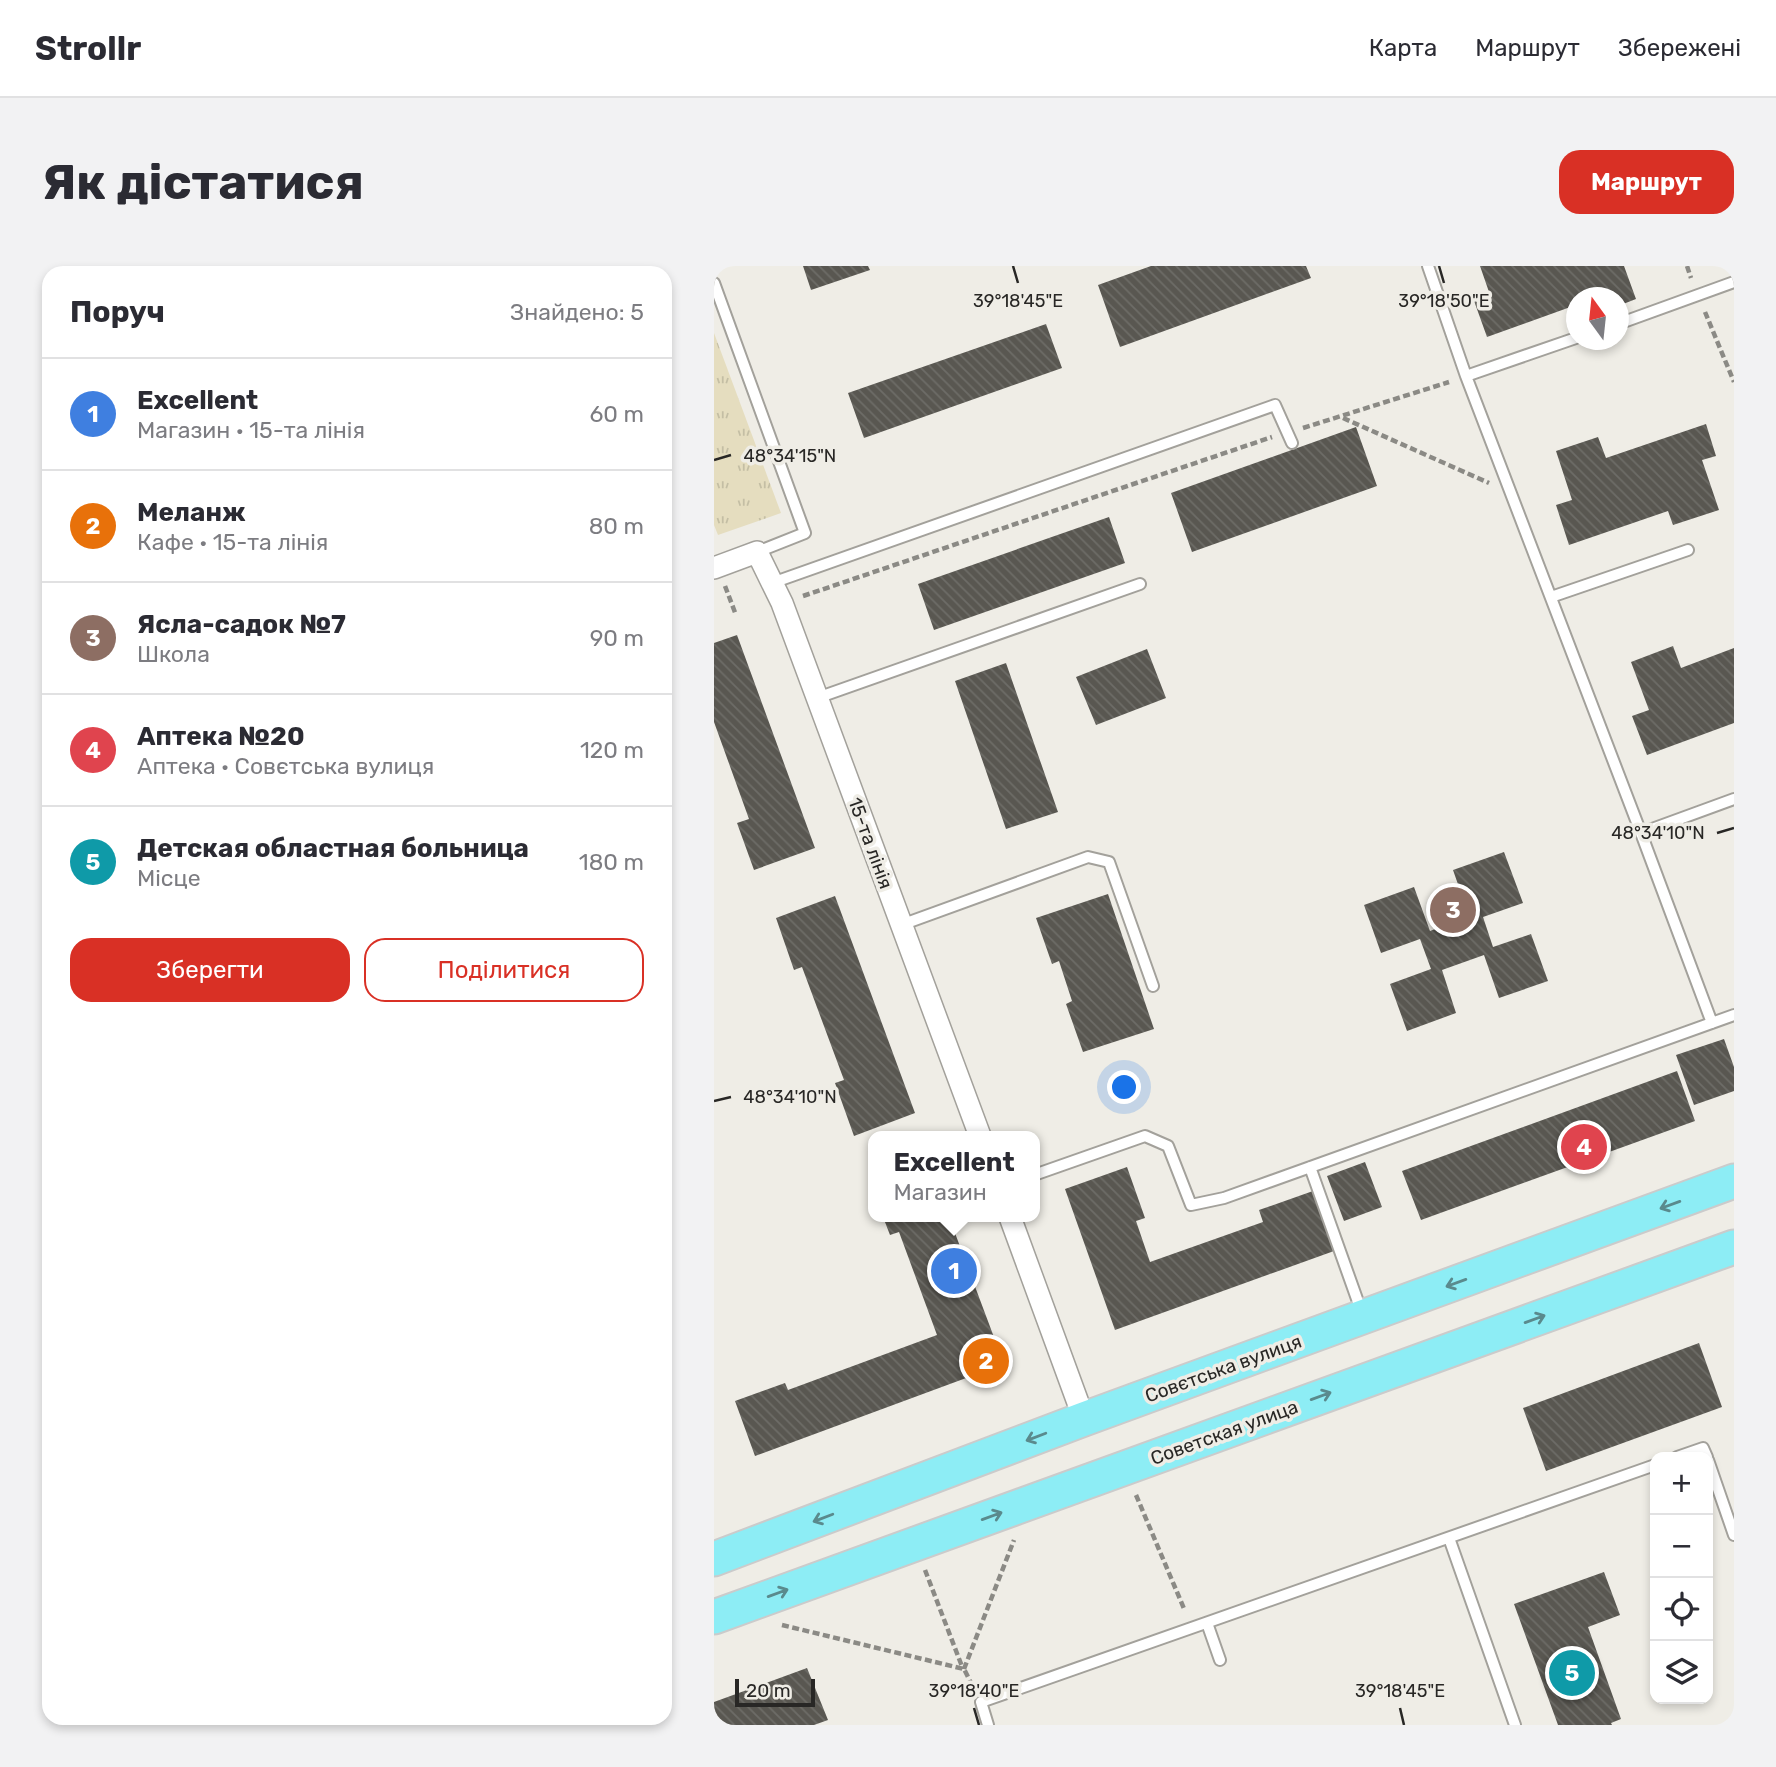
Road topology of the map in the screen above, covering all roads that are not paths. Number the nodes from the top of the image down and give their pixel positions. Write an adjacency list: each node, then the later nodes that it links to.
1 (1428, 266): 6 (lane)
2 (1734, 282): 4 (lane)
3 (714, 283): 9 (lane)
4 (1629, 320)
5 (1566, 342): 6 (lane)
6 (1466, 376): 13 (lane)
7 (1290, 437): 11 (lane)
8 (1688, 550): 13 (lane)
9 (757, 552): 10 (street); 11 (street, 15-та лінія)
10 (714, 568)
11 (772, 583): 14 (street, 15-та лінія)
12 (1140, 584): 14 (lane)
13 (1551, 597): 16 (lane)
14 (817, 698): 17 (street, 15-та лінія)
15 (1734, 799): 16 (lane)
16 (1641, 833): 20 (lane)
17 (901, 925): 18 (lane); 21 (street, 15-та лінія)
18 (1153, 986)
19 (1734, 1015): 20 (lane)
20 (1712, 1023): 22 (lane)
21 (978, 1131)
22 (1310, 1167): 23 (lane); 27 (lane)
23 (1040, 1173)
24 (1734, 1181): 27 (main road, Совєтська вулиця, one-way to 27)
25 (1012, 1222): 28 (street)
26 (1734, 1247): 34 (main road, Советская улица, one-way to 26)
27 (1363, 1317): 28 (main road, Совєтська вулиця)
28 (1084, 1419): 33 (main road, Совєтська вулиця, one-way to 33)
29 (1650, 1467): 32 (lane)
30 (1713, 1476): 31 (lane)
31 (1734, 1535)
32 (1449, 1538): 35 (lane); 38 (lane)
33 (714, 1559)
34 (714, 1617)
35 (1207, 1623): 36 (lane); 37 (lane)
36 (1220, 1660)
37 (988, 1725)
38 (1515, 1725)

